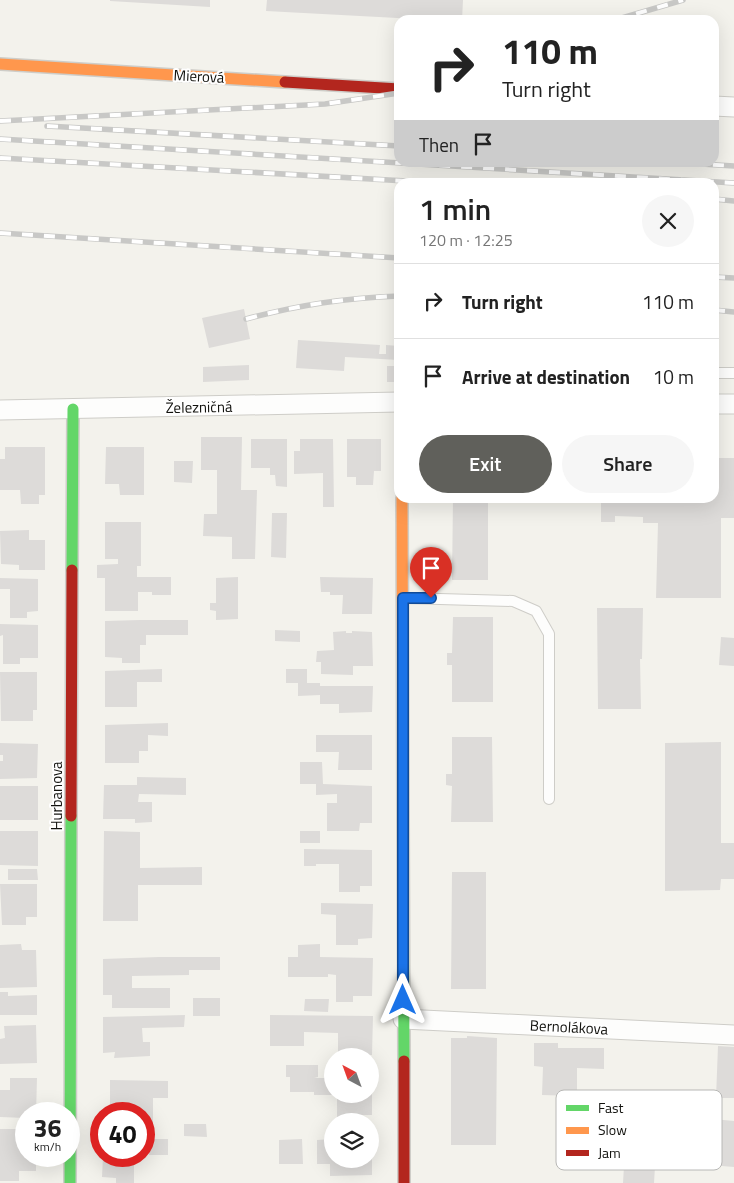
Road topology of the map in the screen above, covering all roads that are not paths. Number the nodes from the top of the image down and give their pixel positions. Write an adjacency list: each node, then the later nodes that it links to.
1 (0, 64): 2 (street, Mierová)
2 (394, 88)
3 (719, 106): 4 (street)
4 (734, 107)
5 (719, 373): 6 (lane)
6 (734, 373)
7 (394, 402): 11 (street, Železničná)
8 (719, 404): 9 (street)
9 (734, 404)
10 (0, 410): 11 (street, Železničná)
11 (72, 410): 17 (street, Hurbanova)
12 (402, 503): 13 (street)
13 (403, 598): 14 (lane); 15 (street)
14 (549, 800)
15 (403, 1019): 16 (street, Bernolákova); 18 (street)
16 (734, 1035)
17 (70, 1183)
18 (404, 1183)

